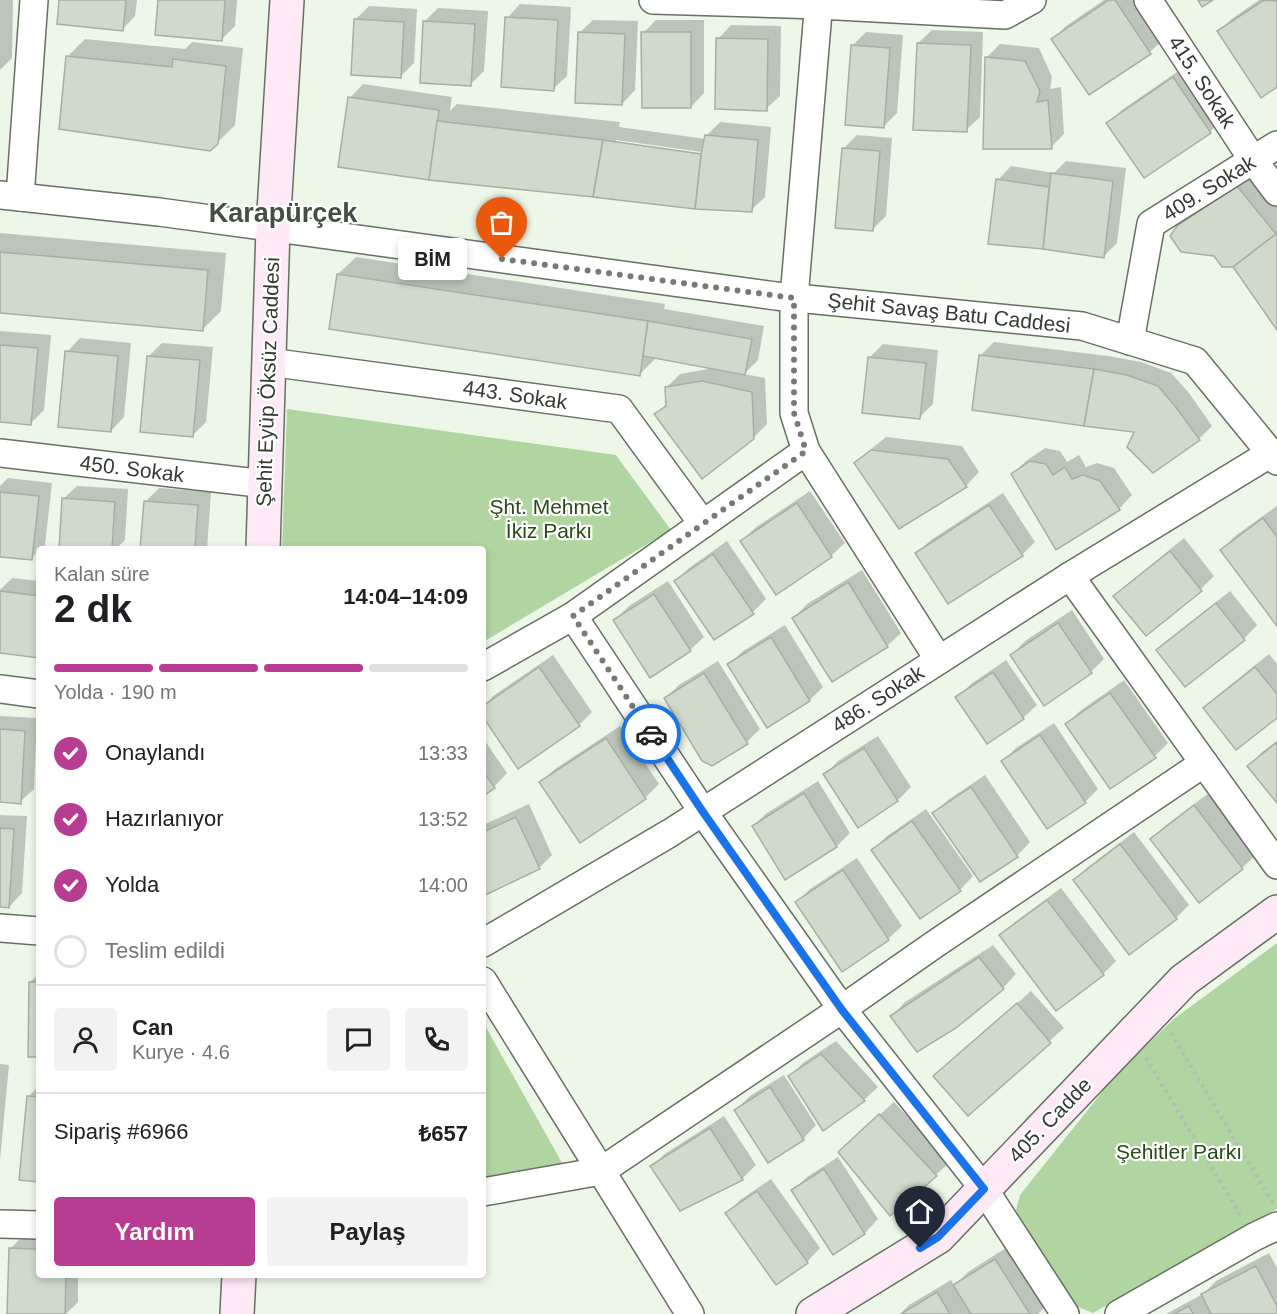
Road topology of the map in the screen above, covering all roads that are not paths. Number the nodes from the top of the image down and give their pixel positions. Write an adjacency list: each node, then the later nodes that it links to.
1 (34, 0): 10 (street)
2 (287, 0): 11 (street, Şehit Eyüp Öksüz Caddesi)
3 (653, 0): 6 (street)
4 (1032, 0): 6 (street)
5 (1148, 0): 8 (street, 415. Sokak)
6 (819, 3): 12 (street)
7 (1277, 145): 8 (street, 409. Sokak)
8 (1253, 160): 9 (street, 415. Sokak); 13 (street, 409. Sokak)
9 (1277, 192)
10 (10, 196): 11 (street, Şehit Savaş Batu Caddesi)
11 (273, 228): 12 (street, Şehit Savaş Batu Caddesi); 14 (street, Şehit Eyüp Öksüz Caddesi)
12 (794, 298): 13 (street, Şehit Savaş Batu Caddesi); 15 (street)
13 (1130, 341): 17 (street, Şehit Savaş Batu Caddesi)
14 (269, 362): 18 (street, Şehit Eyüp Öksüz Caddesi); 19 (street, 443. Sokak)
15 (806, 451): 19 (street); 23 (street)
16 (0, 453): 18 (street, 450. Sokak)
17 (1274, 457): 21 (street, 486. Sokak)
18 (265, 484): 20 (street, Şehit Eyüp Öksüz Caddesi)
19 (703, 524): 22 (street)
20 (263, 546)
21 (1070, 576): 23 (street, 486. Sokak); 27 (street)
22 (573, 616): 24 (street); 28 (street)
23 (939, 660): 28 (street, 486. Sokak)
24 (486, 665)
25 (0, 689): 26 (street)
26 (36, 694)
27 (1204, 763): 29 (street); 35 (street)
28 (703, 812): 33 (street, 486. Sokak); 35 (street)
29 (1277, 865)
30 (1277, 912): 37 (street, 405. Cadde)
31 (0, 928): 32 (street)
32 (36, 931)
33 (486, 941)
34 (486, 986): 36 (street)
35 (842, 1010): 36 (street); 37 (street)
36 (601, 1171): 38 (street); 44 (street)
37 (984, 1189): 45 (street, 405. Cadde); 46 (street)
38 (486, 1191)
39 (0, 1224): 40 (street)
40 (36, 1225)
41 (1266, 1232): 47 (street)
42 (239, 1278): 43 (street)
43 (237, 1314)
44 (690, 1314)
45 (813, 1314)
46 (1065, 1314)
47 (1119, 1314)

